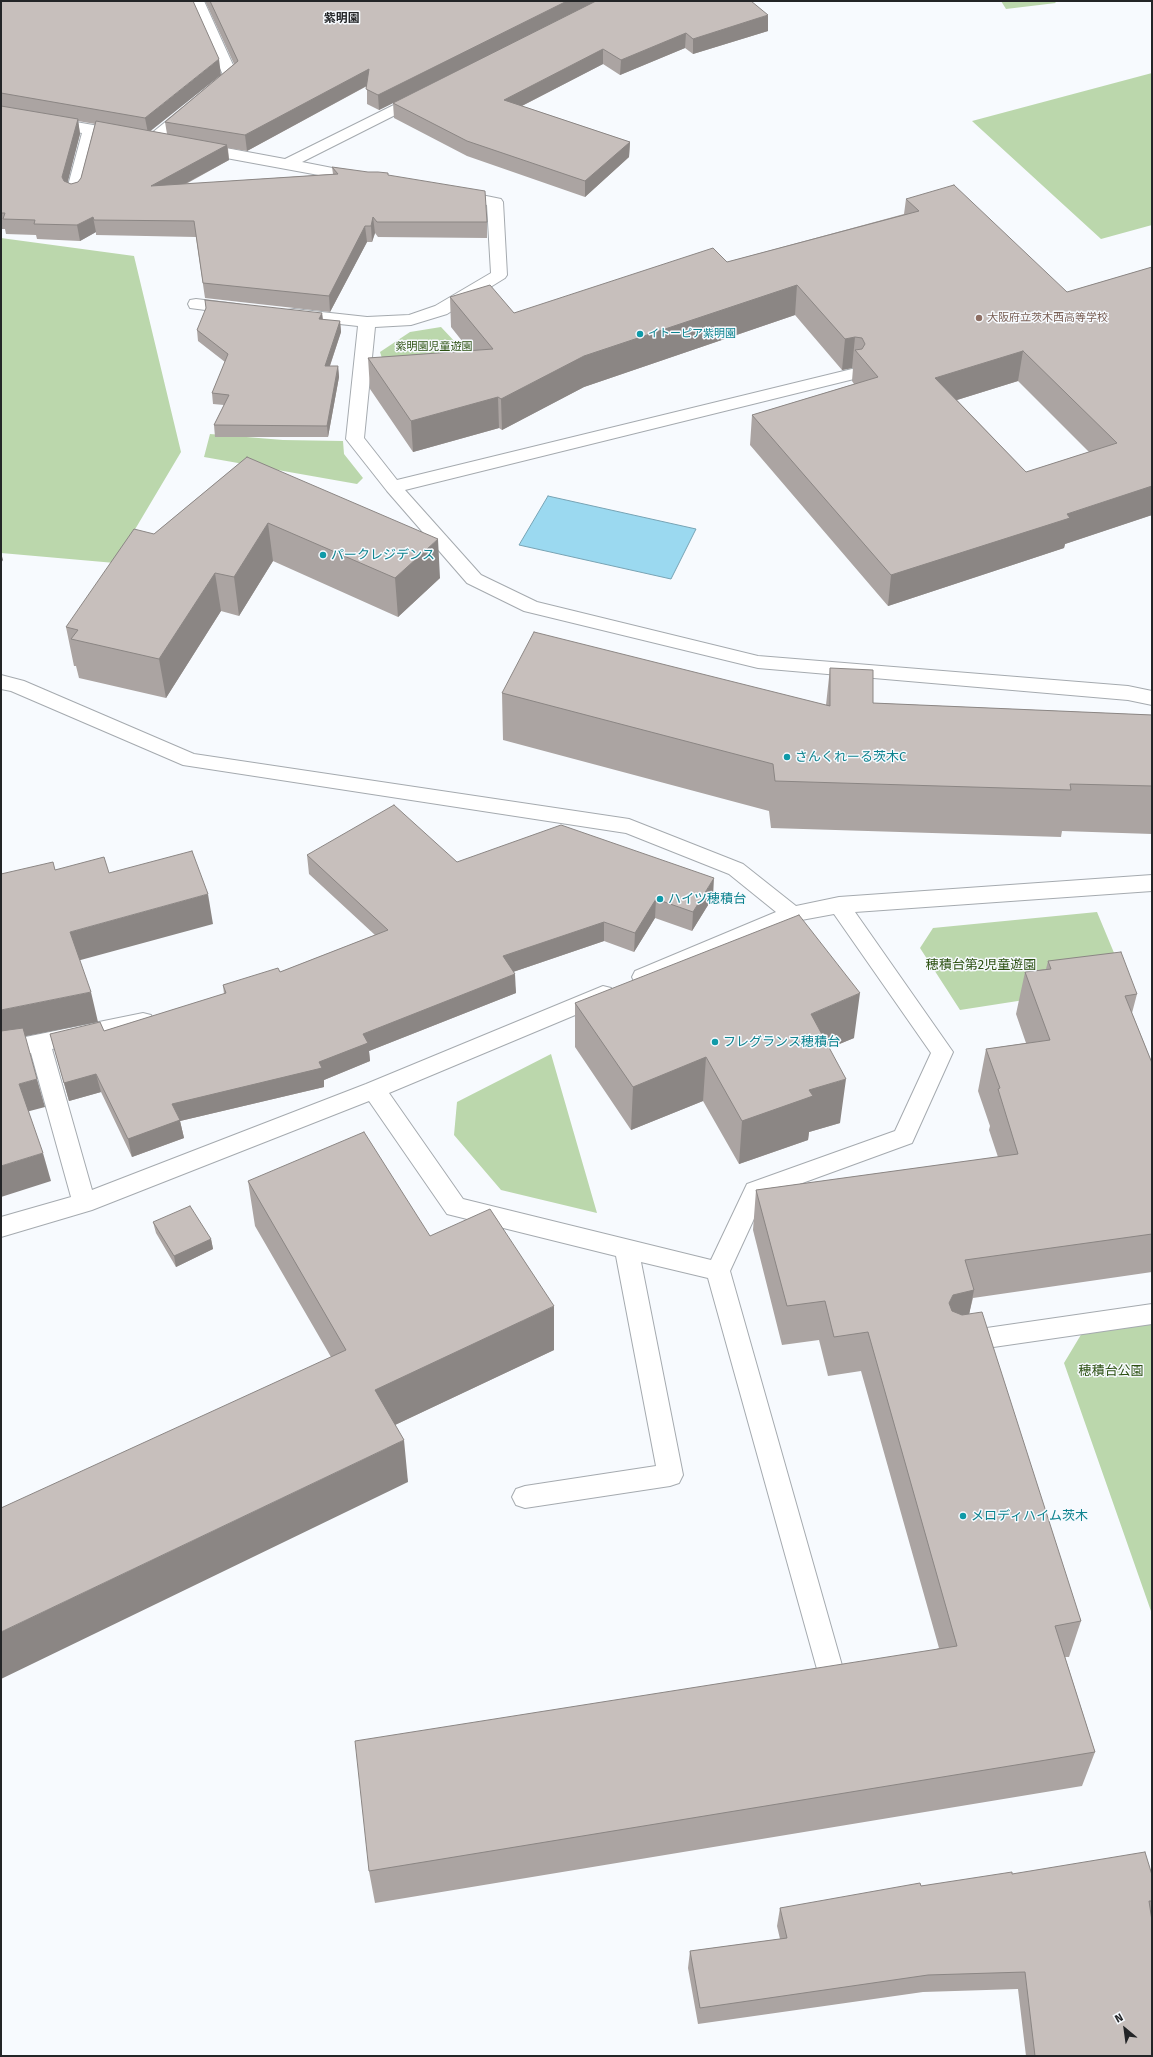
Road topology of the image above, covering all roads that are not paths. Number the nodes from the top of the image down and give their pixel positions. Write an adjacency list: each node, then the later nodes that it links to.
1 (197, 1): 5 (street)
2 (436, 89): 6 (street)
3 (1, 114): 4 (street)
4 (91, 129): 5 (street); 9 (street)
5 (152, 140): 6 (street)
6 (287, 164): 7 (street)
7 (379, 181)
8 (441, 192): 13 (street)
9 (74, 193)
10 (196, 304): 11 (street)
11 (250, 310)
12 (281, 313): 13 (street)
13 (366, 322): 15 (street)
14 (852, 374): 15 (street)
15 (393, 487): 17 (street)
16 (1, 682): 20 (street)
17 (1152, 698)
18 (1152, 882): 19 (street)
19 (839, 905): 20 (street); 28 (street)
20 (792, 914): 24 (street)
21 (161, 1017): 22 (street)
22 (40, 1044): 23 (street); 25 (street)
23 (1, 1051)
24 (374, 1090): 25 (street); 27 (street)
25 (84, 1203): 26 (street)
26 (1, 1227)
27 (626, 1248): 28 (street); 31 (street)
28 (718, 1271): 32 (street)
29 (1152, 1314): 30 (street)
30 (954, 1343)
31 (524, 1497)
32 (830, 1669)

